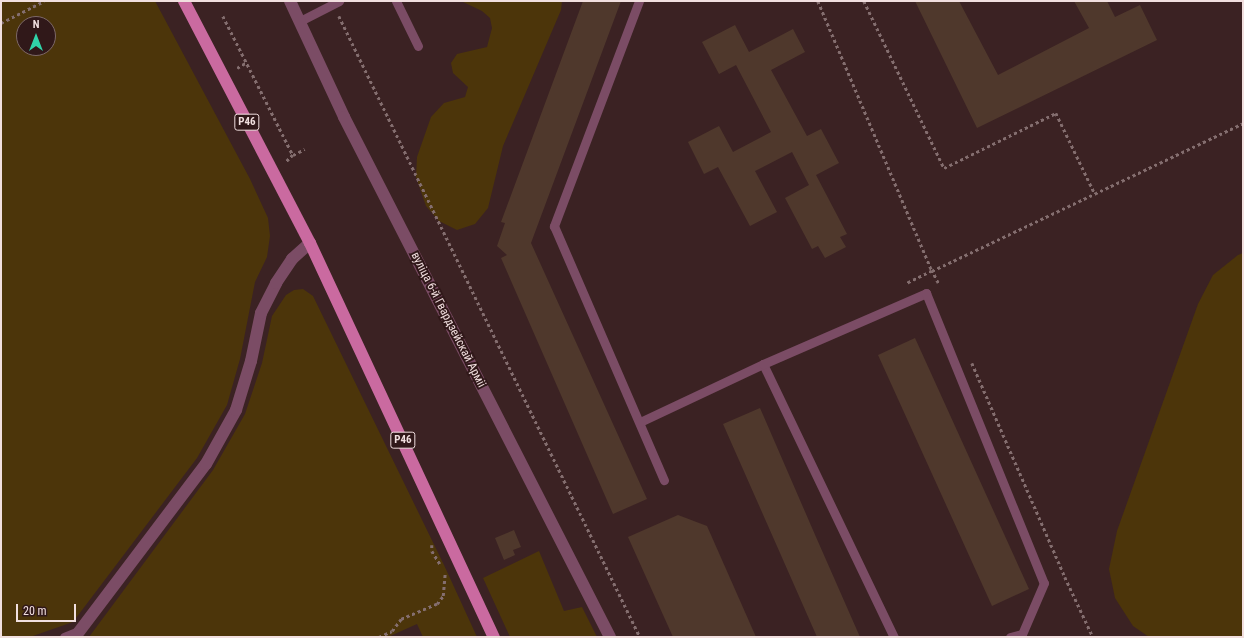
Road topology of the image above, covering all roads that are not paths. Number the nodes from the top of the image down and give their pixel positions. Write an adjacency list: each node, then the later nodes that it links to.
1 (184, 1): 8 (main road, Р46)
2 (290, 1): 6 (street, вуліца 6-й Гвардзейскай Арміі)
3 (396, 1): 7 (lane)
4 (639, 1): 10 (lane)
5 (336, 2): 6 (lane)
6 (300, 21): 16 (street, вуліца 6-й Гвардзейскай Арміі)
7 (418, 46)
8 (310, 243): 12 (street); 15 (main road, Р46)
9 (763, 364): 10 (lane); 13 (lane); 17 (lane)
10 (640, 422): 11 (lane)
11 (664, 480)
12 (77, 634): 14 (lane)
13 (1022, 635): 18 (lane)
14 (64, 637)
15 (494, 637)
16 (610, 637)
17 (894, 637)
18 (1010, 637)

